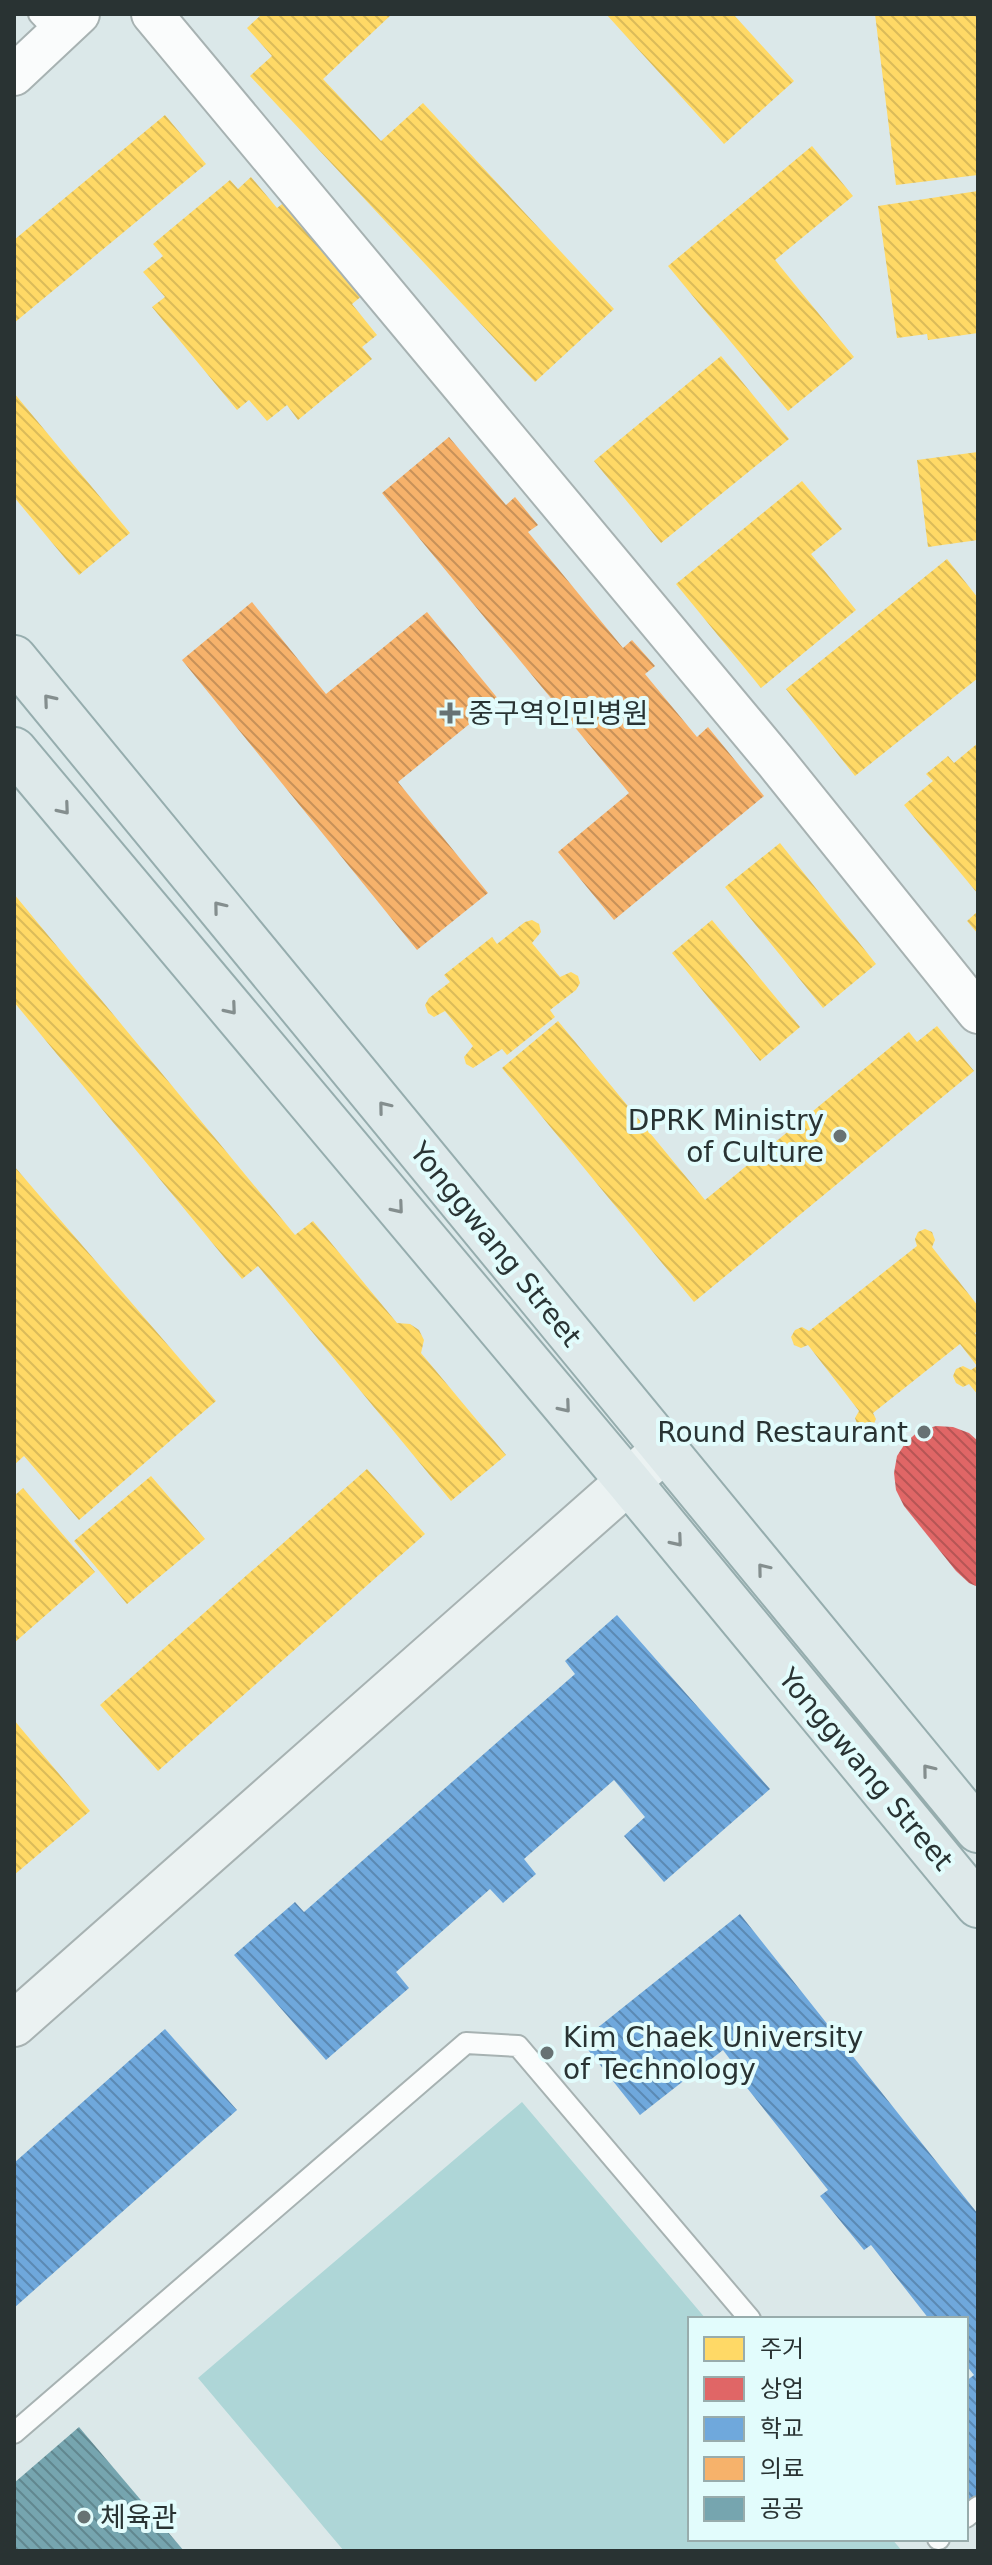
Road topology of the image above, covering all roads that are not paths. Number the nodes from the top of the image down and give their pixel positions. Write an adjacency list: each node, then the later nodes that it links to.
1 (152, 14): 6 (street)
2 (59, 21): 3 (street)
3 (14, 75)
4 (14, 658): 7 (main road, Yonggwang Street, one-way to 4)
5 (14, 750): 8 (main road, Yonggwang Street, one-way to 8)
6 (978, 1013)
7 (665, 1449): 8 (street); 9 (main road, Yonggwang Street, one-way to 7)
8 (628, 1481): 10 (main road, Yonggwang Street, one-way to 10); 11 (street)
9 (978, 1830)
10 (978, 1905)
11 (14, 2024)
12 (748, 2317): 13 (lane)
13 (14, 2433)

